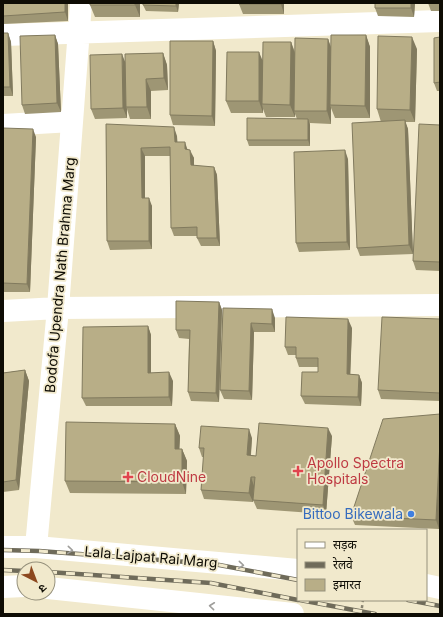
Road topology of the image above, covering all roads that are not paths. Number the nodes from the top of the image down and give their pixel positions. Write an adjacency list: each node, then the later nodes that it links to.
1 (81, 3): 3 (street, Bodofa Upendra Nath Brahma Marg)
2 (440, 21): 3 (street)
3 (78, 33): 4 (street); 5 (street, Bodofa Upendra Nath Brahma Marg)
4 (3, 35)
5 (72, 121): 6 (street); 8 (street, Bodofa Upendra Nath Brahma Marg)
6 (3, 125)
7 (440, 305): 8 (street)
8 (58, 308): 9 (street); 10 (street, Bodofa Upendra Nath Brahma Marg)
9 (3, 311)
10 (36, 547): 11 (street, Lala Lajpat Rai Marg); 12 (street, Lala Lajpat Rai Marg, one-way to 12)
11 (3, 548)
12 (297, 570)
13 (427, 585): 16 (street)
14 (16, 586): 15 (street)
15 (3, 587)
16 (440, 588)
17 (56, 589): 18 (street, one-way to 17)
18 (293, 614)

